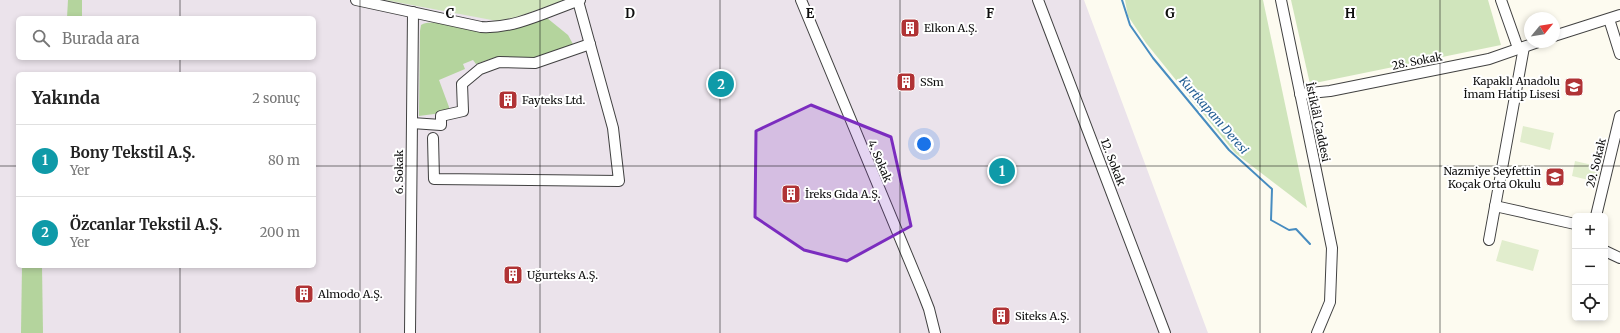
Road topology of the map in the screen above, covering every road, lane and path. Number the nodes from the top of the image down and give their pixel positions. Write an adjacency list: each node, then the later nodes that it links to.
1 (356, 0): 7 (street)
2 (579, 0): 7 (street); 11 (street)
3 (801, 0): 26 (street, 4. Sokak)
4 (1038, 0): 27 (street, 12. Sokak)
5 (1280, 0): 15 (street, İstiklâl Caddesi)
6 (1502, 0): 13 (street)
7 (413, 12): 17 (street, 6. Sokak)
8 (1620, 15): 9 (street)
9 (1609, 19): 10 (street); 14 (street)
10 (1560, 34)
11 (590, 44): 17 (street); 18 (street)
12 (1524, 46): 13 (street, 28. Sokak)
13 (1521, 47): 15 (street, 28. Sokak); 19 (street)
14 (1620, 54)
15 (1300, 94): 28 (street, İstiklâl Caddesi)
16 (1620, 116): 20 (street, 29. Sokak)
17 (412, 123): 25 (street, 6. Sokak)
18 (433, 138)
19 (1495, 206): 21 (street); 22 (street)
20 (1597, 213)
21 (1572, 223)
22 (1489, 240)
23 (1608, 252): 24 (street)
24 (1620, 258)
25 (410, 333)
26 (935, 333)
27 (1166, 333)
28 (1317, 333)

